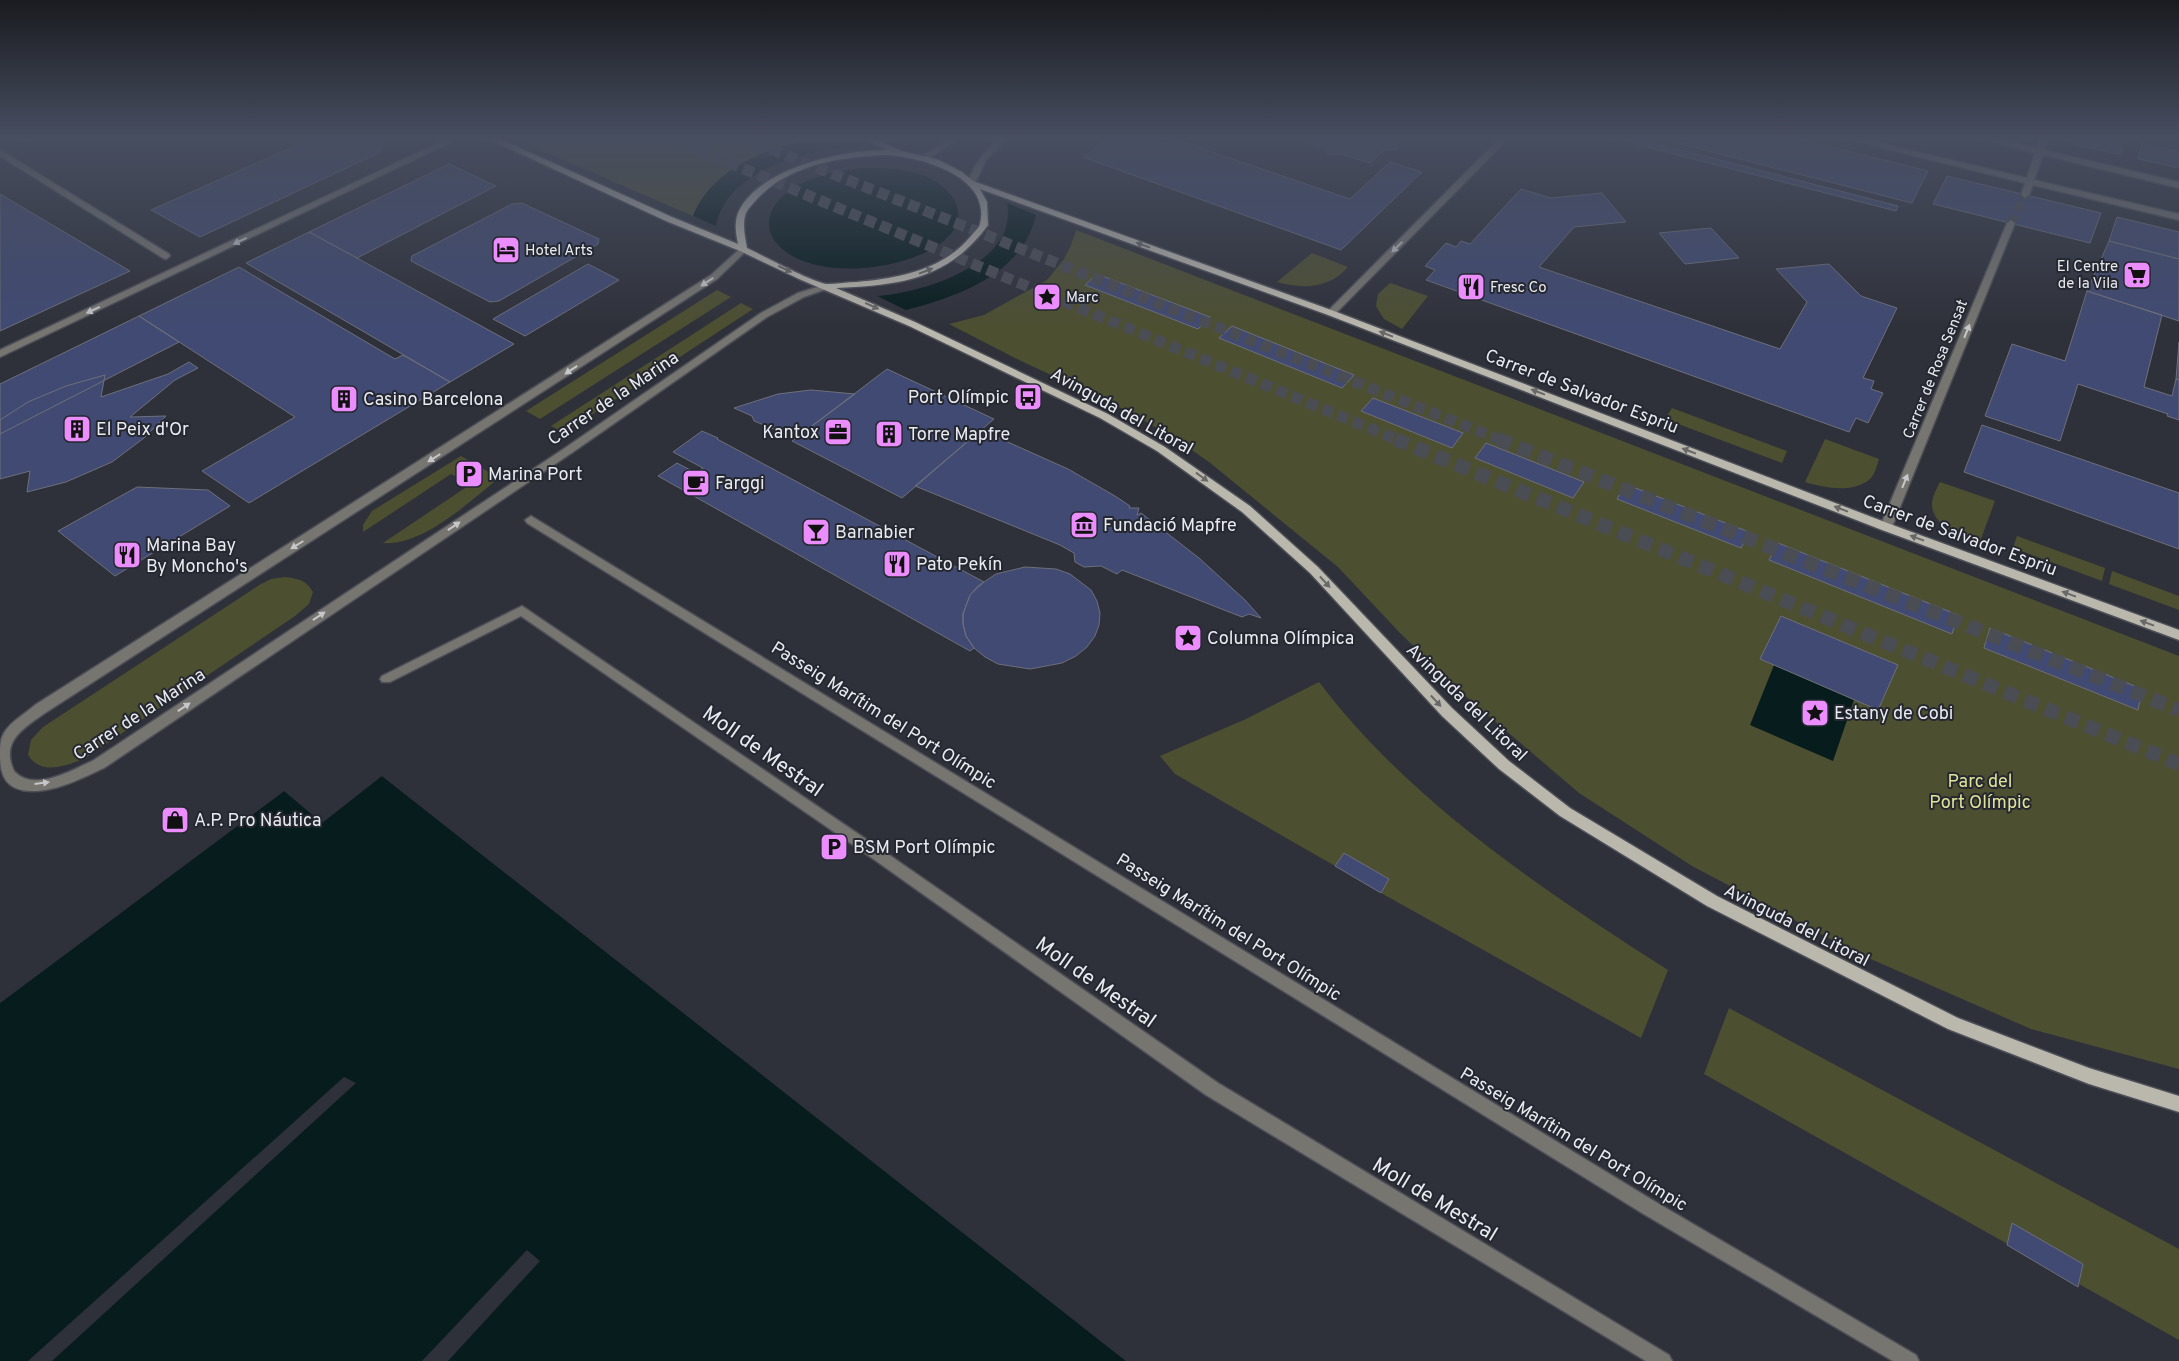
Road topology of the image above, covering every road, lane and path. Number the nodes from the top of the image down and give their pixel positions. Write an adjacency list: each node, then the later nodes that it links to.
1 (77, 201): 12 (street)
2 (325, 201): 15 (street, one-way to 15)
3 (626, 201): 11 (main road)
4 (750, 201): 11 (main road)
5 (982, 201): 13 (main road, one-way to 5)
6 (1019, 201): 14 (main road, Carrer de Salvador Espriu, one-way to 6)
7 (1443, 201): 14 (street, one-way to 14)
8 (2111, 201): 9 (street)
9 (2179, 217)
10 (2011, 224): 17 (street, Carrer de Rosa Sensat, one-way to 10)
11 (743, 249): 13 (main road, Avinguda del Litoral, one-way to 13); 13 (street, Carrer de la Marina, one-way to 13)
12 (166, 256)
13 (827, 286): 20 (main road, Avinguda del Litoral, one-way to 20)
14 (1331, 313): 17 (main road, Carrer de Salvador Espriu, one-way to 14)
15 (0, 354)
16 (531, 520): 22 (street, Passeig Marítim del Port Olímpic)
17 (1886, 527): 18 (main road, Carrer de Salvador Espriu, one-way to 17)
18 (2179, 635)
19 (386, 679): 21 (street, Moll de Mestral)
20 (2179, 1104)
21 (1663, 1361)
22 (1910, 1361)

